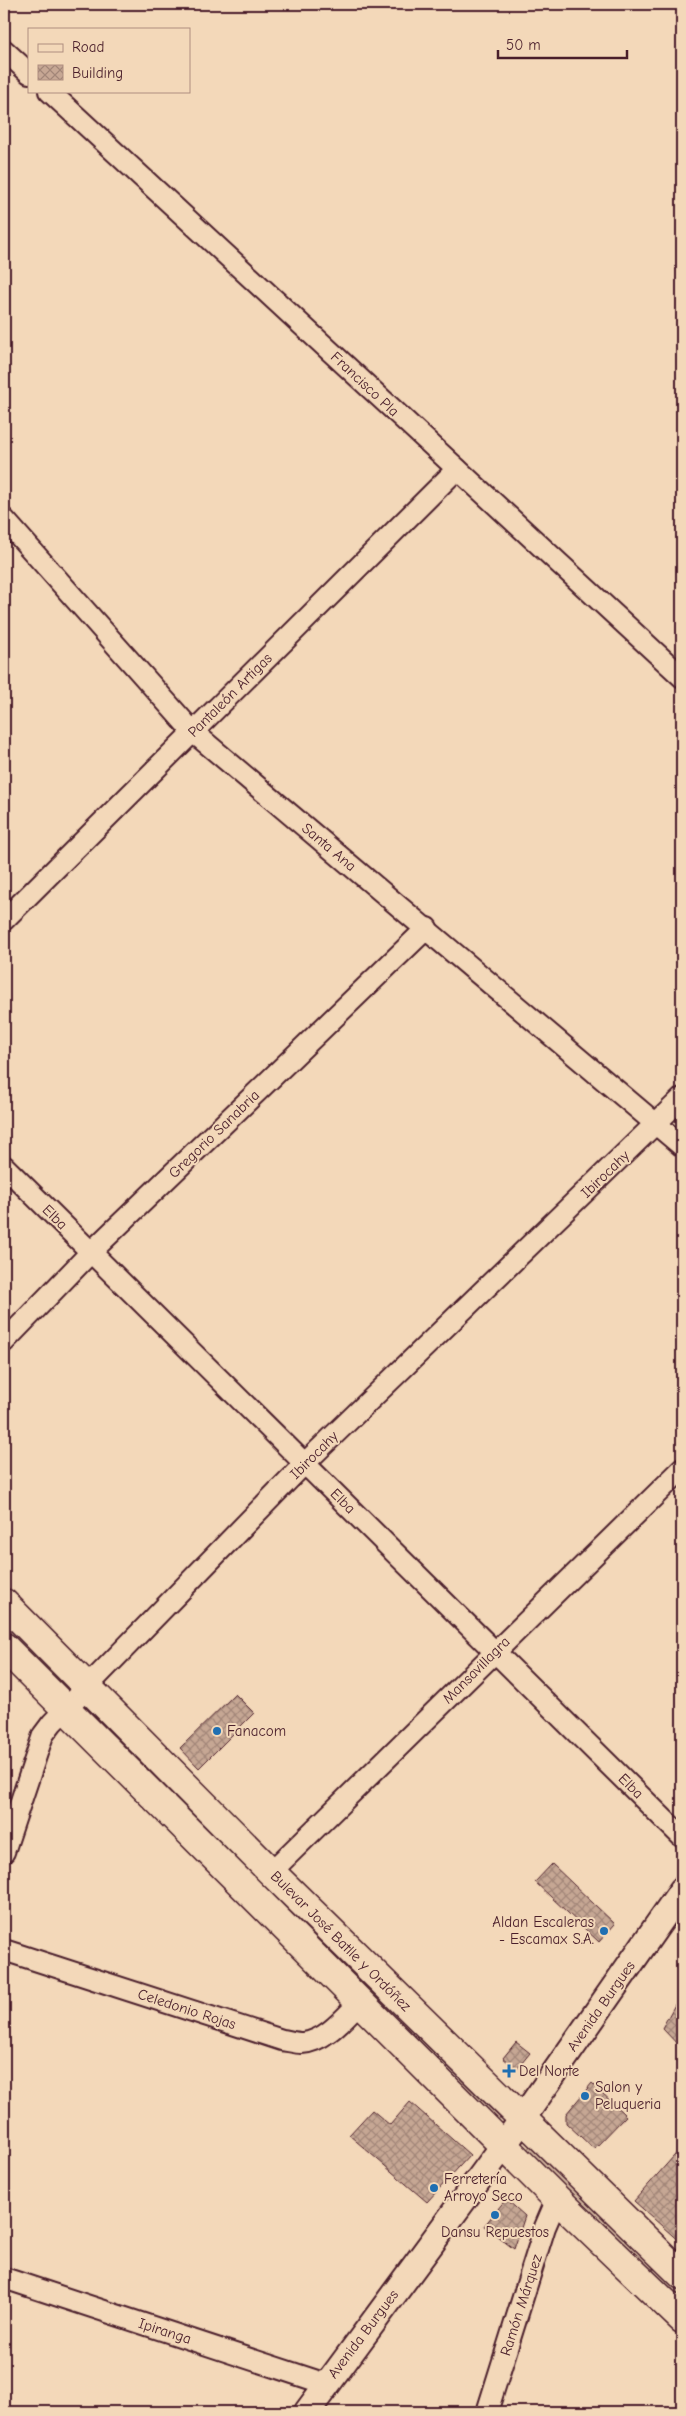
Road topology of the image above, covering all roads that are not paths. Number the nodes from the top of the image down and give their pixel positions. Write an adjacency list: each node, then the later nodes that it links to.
1 (4, 50): 2 (street)
2 (28, 72)
3 (49, 92): 4 (street, Francisco Pla)
4 (457, 469): 6 (street, Francisco Pla); 7 (street, Pantaleón Artigas)
5 (4, 520): 7 (street, Santa Ana)
6 (682, 677)
7 (193, 732): 8 (street, Pantaleón Artigas); 9 (street, Santa Ana)
8 (4, 920)
9 (426, 928): 11 (street, Santa Ana); 14 (street, Gregorio Sanabria)
10 (682, 1098): 11 (street, Ibirocahy)
11 (655, 1125): 12 (street, Santa Ana); 16 (street, Ibirocahy)
12 (682, 1146)
13 (4, 1166): 14 (street, Elba)
14 (91, 1252): 15 (street, Gregorio Sanabria); 16 (street, Elba)
15 (4, 1342)
16 (305, 1463): 20 (street, Elba); 21 (street, Ibirocahy)
17 (682, 1469): 20 (street, Mansavillagra)
18 (4, 1603): 21 (main road, Bulevar José Batlle y Ordóñez)
19 (4, 1647): 22 (main road, Bulevar José Batlle y Ordóñez)
20 (495, 1652): 23 (street, Elba); 25 (street, Mansavillagra)
21 (87, 1688): 22 (street, Ibirocahy); 25 (main road, Bulevar José Batlle y Ordóñez)
22 (67, 1709): 24 (street, Ibirocahy); 28 (main road, Bulevar José Batlle y Ordóñez)
23 (682, 1837)
24 (4, 1852)
25 (271, 1872): 29 (main road, Bulevar José Batlle y Ordóñez)
26 (682, 1890): 29 (street, Avenida Burgues)
27 (4, 1950): 28 (street, Celedonio Rojas)
28 (360, 2002): 30 (main road, Bulevar José Batlle y Ordóñez)
29 (522, 2120): 30 (street, Avenida Burgues); 32 (main road, Bulevar José Batlle y Ordóñez)
30 (504, 2145): 31 (main road, Bulevar José Batlle y Ordóñez); 35 (street, Avenida Burgues)
31 (557, 2198): 34 (main road, Bulevar José Batlle y Ordóñez); 37 (street, Ramón Márquez)
32 (682, 2275)
33 (4, 2278): 35 (street, Ipiranga)
34 (682, 2319)
35 (326, 2384): 36 (street, Avenida Burgues)
36 (307, 2412)
37 (487, 2412)

